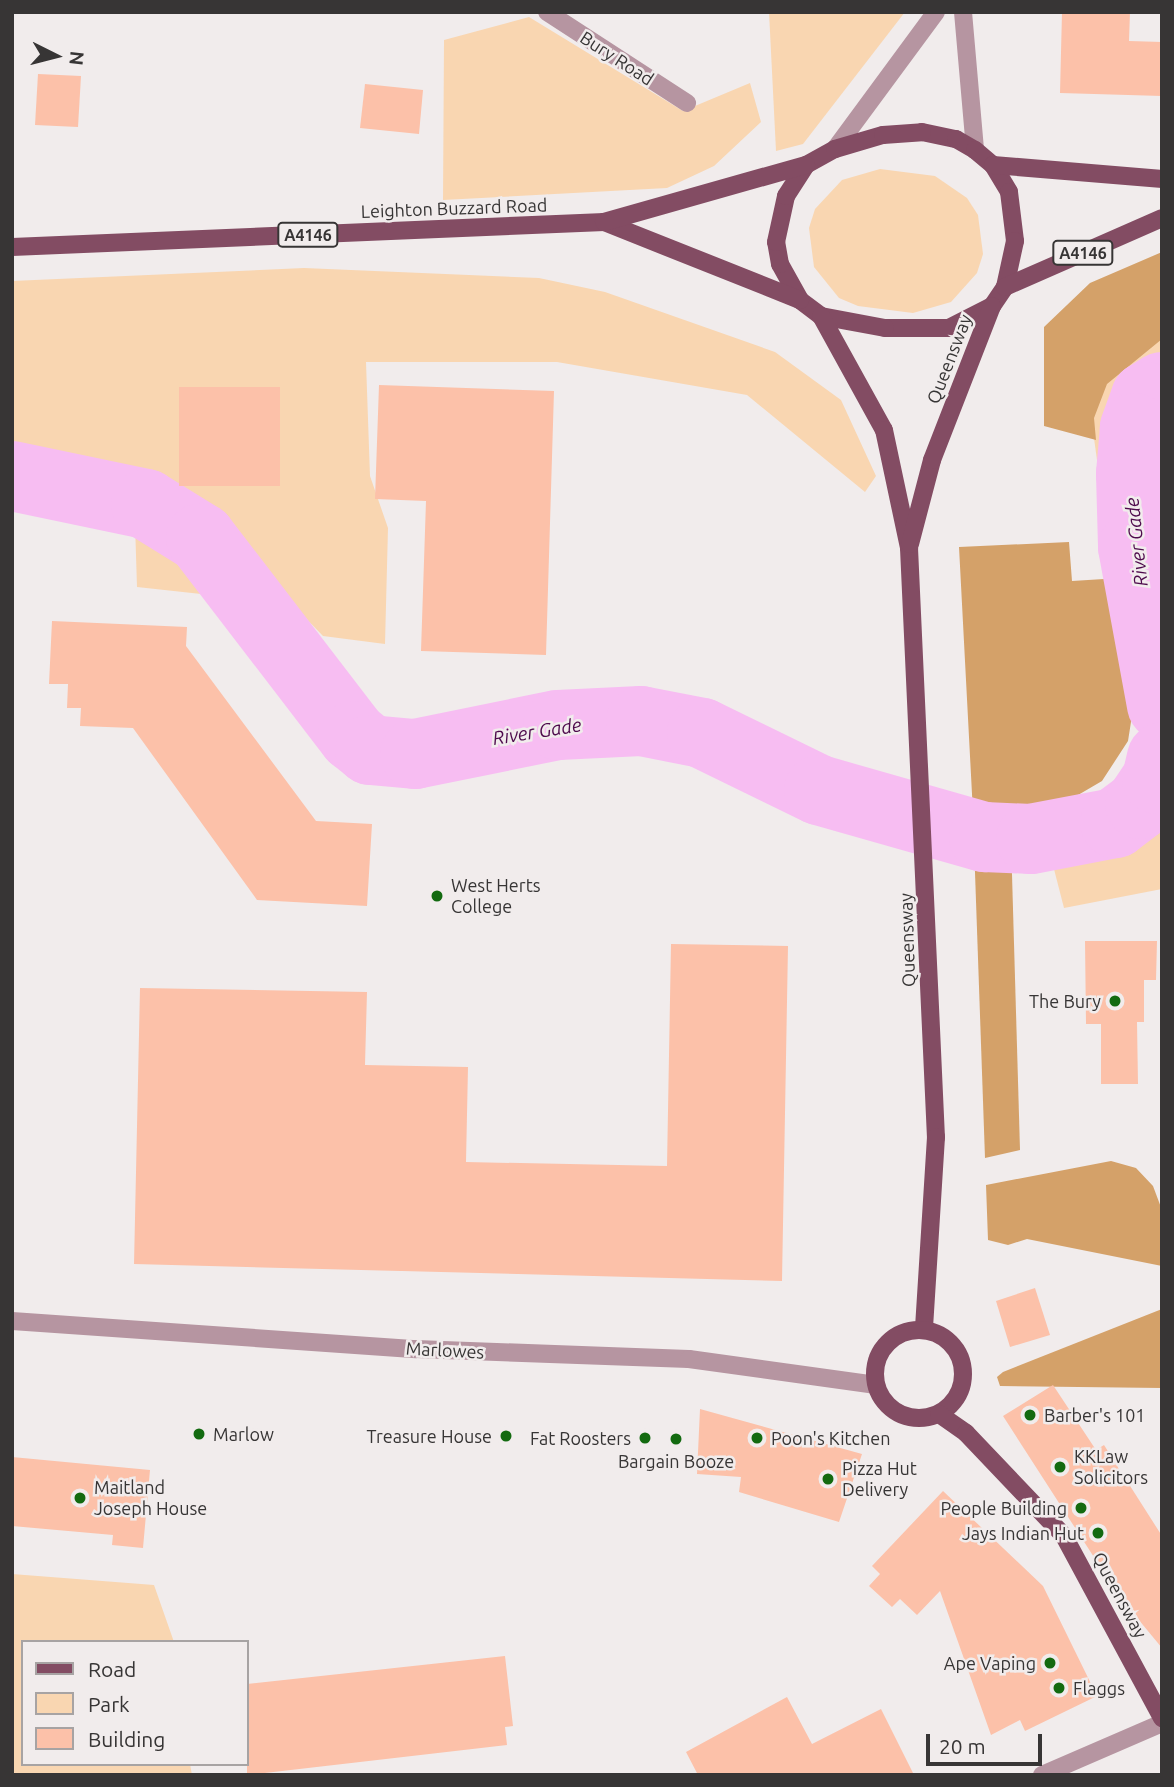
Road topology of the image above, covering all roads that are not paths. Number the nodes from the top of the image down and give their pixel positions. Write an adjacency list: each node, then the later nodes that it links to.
1 (547, 12): 4 (street, Bury Road)
2 (936, 12): 5 (street)
3 (963, 12): 6 (street)
4 (687, 103)
5 (835, 149): 6 (main road); 7 (main road)
6 (975, 150): 8 (main road)
7 (806, 165): 11 (main road, Leighton Buzzard Road / A4146); 14 (main road)
8 (993, 165): 9 (main road); 13 (main road)
9 (1162, 179)
10 (1162, 218): 13 (main road, A4146)
11 (604, 222): 12 (main road, Leighton Buzzard Road / A4146); 14 (main road, Leighton Buzzard Road / A4146)
12 (12, 247)
13 (1005, 287): 15 (main road)
14 (800, 300): 16 (main road)
15 (992, 306): 16 (main road); 17 (main road, Queensway)
16 (821, 316): 17 (main road, Queensway)
17 (909, 548): 19 (main road, Queensway)
18 (12, 1321): 20 (street, Marlowes)
19 (924, 1330): 20 (main road); 21 (main road)
20 (876, 1385): 21 (main road)
21 (939, 1414): 22 (main road, Queensway)
22 (1162, 1721): 23 (street)
23 (1042, 1775)

